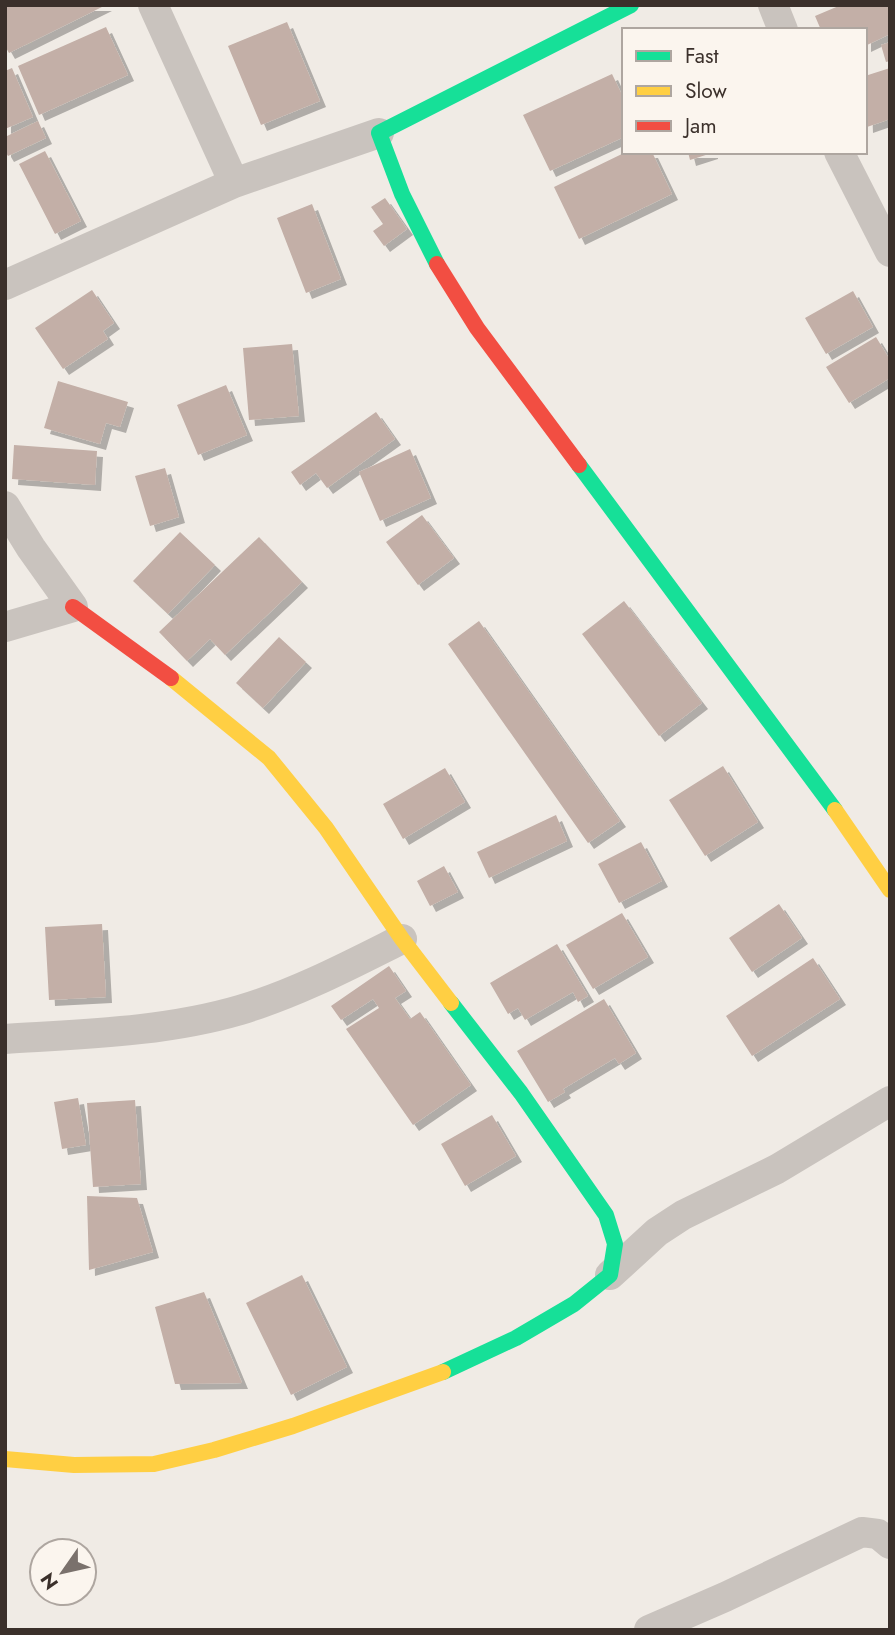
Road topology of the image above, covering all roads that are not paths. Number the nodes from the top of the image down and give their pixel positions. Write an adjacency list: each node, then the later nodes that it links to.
1 (153, 5): 7 (street)
2 (631, 5): 5 (street)
3 (773, 5): 4 (street)
4 (782, 28)
5 (379, 133): 7 (street); 13 (street)
6 (839, 154): 8 (street)
7 (234, 183): 9 (street)
8 (890, 252)
9 (5, 285)
10 (5, 506): 11 (street)
11 (73, 607): 12 (street); 14 (street)
12 (5, 627)
13 (890, 890)
14 (402, 939): 15 (street); 17 (street)
15 (5, 1039)
16 (890, 1101): 17 (street)
17 (610, 1275): 18 (street)
18 (5, 1459)
19 (890, 1544): 20 (street)
20 (649, 1630)

